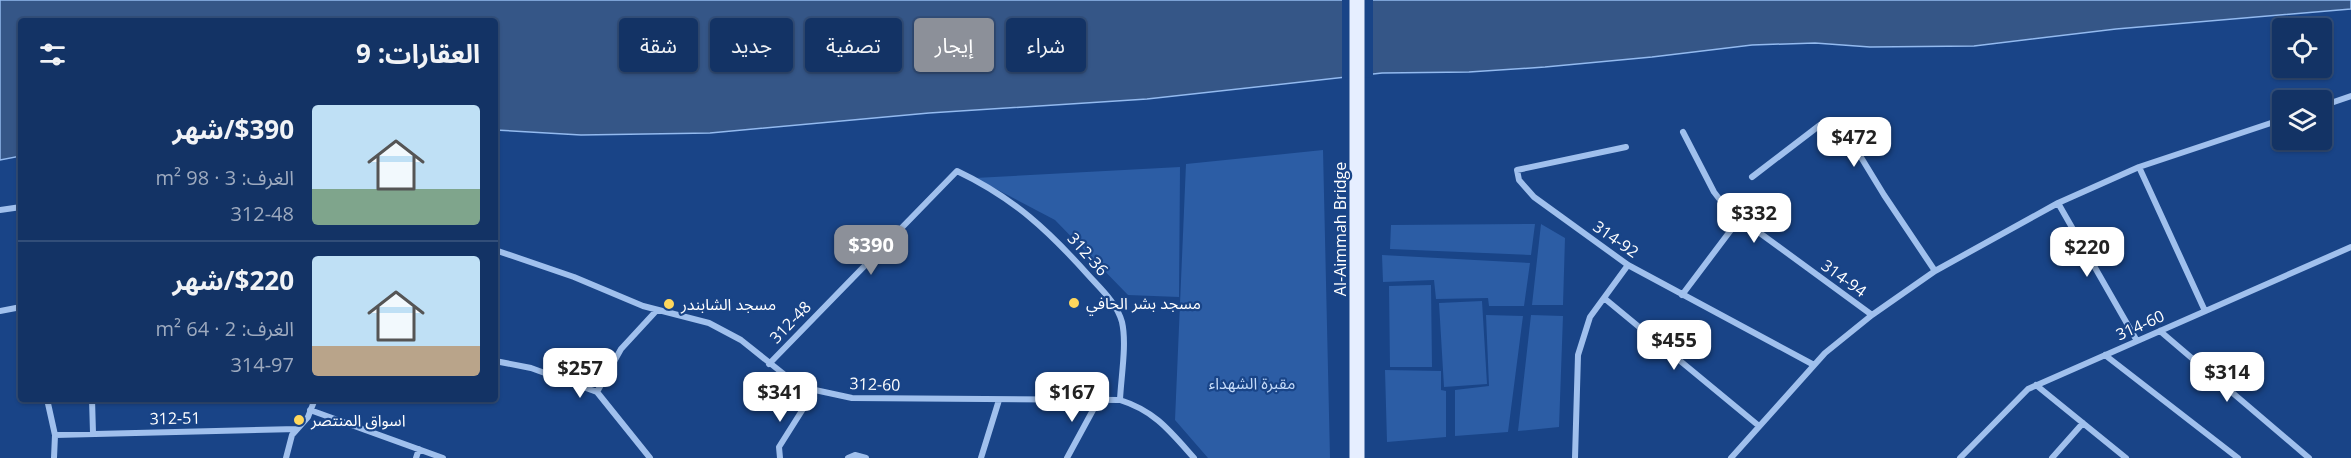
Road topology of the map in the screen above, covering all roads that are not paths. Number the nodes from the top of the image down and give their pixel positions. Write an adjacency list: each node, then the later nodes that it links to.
1 (1357, 0): 59 (main road, Al-Aimmah Bridge)
2 (2351, 96): 3 (street)
3 (2332, 103)
4 (2272, 123): 7 (street)
5 (1683, 132): 13 (street, 314-94)
6 (1626, 147): 16 (street, 314-92)
7 (2139, 167): 10 (street); 23 (street)
8 (957, 171): 29 (street, 312-48); 36 (street, 312-36)
9 (1752, 177): 17 (street)
10 (2058, 203): 17 (street); 26 (street)
11 (18, 207): 12 (street)
12 (0, 210)
13 (1740, 218): 18 (street); 24 (street, 314-94)
14 (2351, 247): 23 (street, 314-60)
15 (498, 251): 21 (street, 312-60)
16 (1628, 265): 18 (street, 314-92); 19 (street)
17 (1935, 271): 24 (street)
18 (1682, 295): 30 (street, 314-92)
19 (1604, 298): 42 (street); 60 (street)
20 (18, 308): 22 (street)
21 (657, 310): 29 (street, 312-60); 33 (street)
22 (0, 311)
23 (2205, 311): 25 (street, 314-60)
24 (1872, 315): 30 (street)
25 (2160, 331): 26 (street, 314-60); 66 (street)
26 (2137, 341): 27 (street, 314-60)
27 (2104, 355): 31 (street, 314-60); 65 (street)
28 (498, 362): 33 (street)
29 (769, 364): 32 (street, 312-60)
30 (1814, 365): 42 (street)
31 (2036, 385): 41 (street); 62 (street, 314-60)
32 (814, 390): 35 (street, 312-60); 53 (street)
33 (597, 392): 52 (street)
34 (1099, 399): 35 (street, 312-60); 36 (street, 312-60); 57 (street)
35 (999, 400): 56 (street)
36 (1120, 400): 58 (street, 312-60)
37 (48, 402): 45 (street)
38 (92, 402): 44 (street)
39 (314, 402): 40 (street)
40 (310, 410): 43 (street); 46 (street)
41 (2083, 423): 47 (street); 63 (street)
42 (1759, 426): 61 (street)
43 (297, 429): 44 (street, 312-51); 49 (street)
44 (93, 433): 45 (street, 312-51)
45 (55, 435): 48 (street)
46 (419, 449): 50 (street); 51 (street)
47 (2118, 455): 64 (street)
48 (54, 458)
49 (286, 458)
50 (416, 458)
51 (443, 458)
52 (650, 458)
53 (780, 458)
54 (848, 458): 55 (street)
55 (866, 458)
56 (981, 458)
57 (1067, 458)
58 (1194, 458)
59 (1357, 458)
60 (1575, 458)
61 (1731, 458)
62 (1960, 458)
63 (2052, 458)
64 (2126, 458)
65 (2238, 458)
66 (2310, 458)

